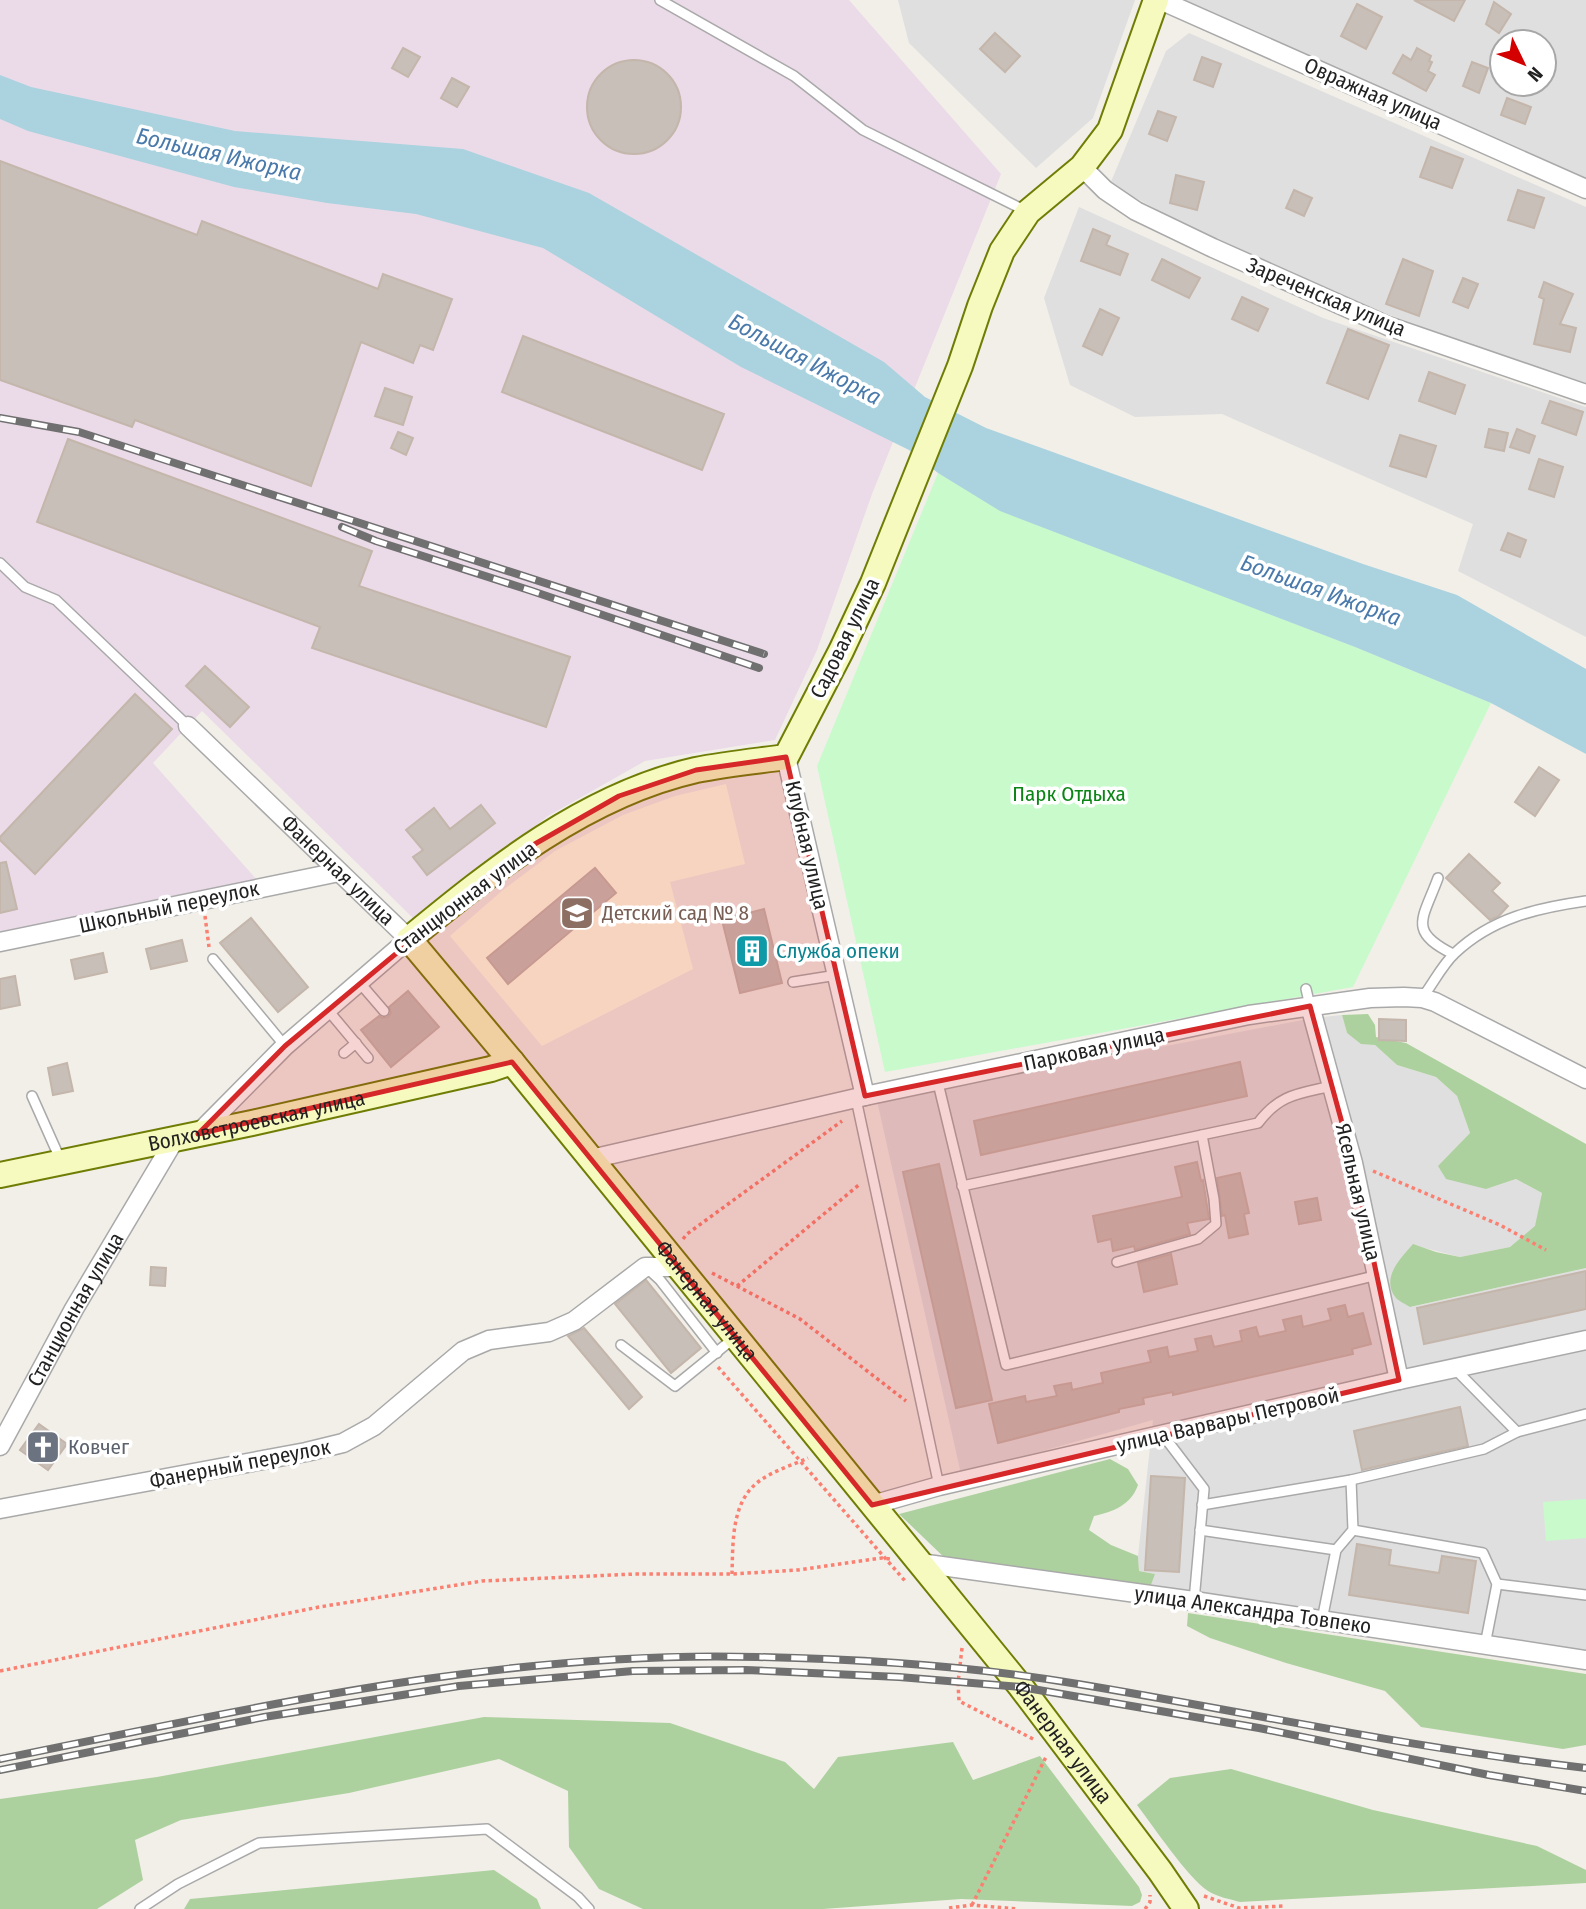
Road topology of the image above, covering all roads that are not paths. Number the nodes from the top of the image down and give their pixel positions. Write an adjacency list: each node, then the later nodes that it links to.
1 (660, 0): 5 (lane)
2 (1158, 0): 3 (street); 4 (street, Овражная улица)
3 (1082, 167): 5 (street); 6 (street, Зареченская улица)
4 (1586, 189)
5 (1028, 212): 9 (street, Садовая улица)
6 (1586, 394)
7 (0, 563): 8 (lane)
8 (188, 726): 10 (street, Фанерная улица)
9 (786, 757): 13 (street, Станционная улица); 17 (street, Клубная улица)
10 (338, 872): 13 (street, Фанерная улица); 14 (street, Школьный переулок)
11 (1438, 878): 15 (lane)
12 (1586, 901): 15 (lane)
13 (408, 939): 18 (street, Станционная улица); 28 (street, Фанерная улица)
14 (0, 942)
15 (1453, 954): 21 (lane)
16 (213, 959): 25 (lane)
17 (837, 975): 19 (lane); 33 (street, Клубная улица)
18 (359, 982): 22 (street, Станционная улица); 23 (lane)
19 (793, 982)
20 (1308, 998): 21 (street, Парковая улица); 30 (street, Парковая улица); 31 (street, Ясельная улица)
21 (1422, 998): 29 (street, Парковая улица)
22 (327, 1009): 24 (lane); 25 (street, Станционная улица)
23 (384, 1011)
24 (356, 1043): 26 (lane); 27 (lane)
25 (285, 1046): 35 (street, Станционная улица)
26 (344, 1054)
27 (368, 1058)
28 (512, 1062): 35 (street, Волховстроевская улица); 36 (street, Фанерная улица)
29 (1586, 1079)
30 (938, 1083): 33 (street, Парковая улица); 39 (lane)
31 (1332, 1086): 34 (lane); 42 (street, Ясельная улица)
32 (32, 1096): 37 (lane)
33 (860, 1101): 36 (street, Парковая улица); 53 (lane)
34 (1202, 1135): 39 (lane); 40 (lane)
35 (186, 1136): 37 (street, Волховстроевская улица); 51 (street, Станционная улица)
36 (591, 1158): 41 (street, Фанерная улица)
37 (62, 1162): 38 (street, Волховстроевская улица)
38 (0, 1175)
39 (962, 1186): 42 (lane)
40 (1117, 1262)
41 (670, 1268): 45 (street, Фанерная улица); 56 (street, Фанерный переулок)
42 (1378, 1275): 47 (street, Ясельная улица)
43 (1586, 1340): 46 (street, улица Варвары Петровой)
44 (621, 1345): 45 (lane)
45 (721, 1349): 54 (street, Фанерная улица)
46 (1456, 1370): 47 (street, улица Варвары Петровой); 49 (lane)
47 (1399, 1380): 50 (street, улица Варвары Петровой)
48 (1586, 1414): 49 (lane)
49 (1517, 1433): 52 (lane)
50 (1163, 1435): 53 (street, улица Варвары Петровой); 55 (lane)
51 (0, 1446)
52 (1351, 1480): 55 (lane); 58 (lane)
53 (939, 1486): 54 (street, улица Варвары Петровой)
54 (872, 1505): 60 (street, Фанерная улица)
55 (1202, 1505): 57 (lane)
56 (0, 1509)
57 (1200, 1530): 59 (lane); 63 (lane)
58 (1353, 1530): 59 (lane); 61 (lane)
59 (1336, 1550): 64 (lane)
60 (920, 1563): 63 (street, улица Александра Товпеко); 67 (street, Фанерная улица)
61 (1497, 1584): 62 (lane); 65 (lane)
62 (1586, 1595)
63 (1194, 1601): 64 (street, улица Александра Товпеко)
64 (1322, 1620): 65 (street, улица Александра Товпеко)
65 (1485, 1645): 66 (street, улица Александра Товпеко)
66 (1586, 1660)
67 (1192, 1899)
68 (140, 1909): 69 (lane)
69 (589, 1909)

